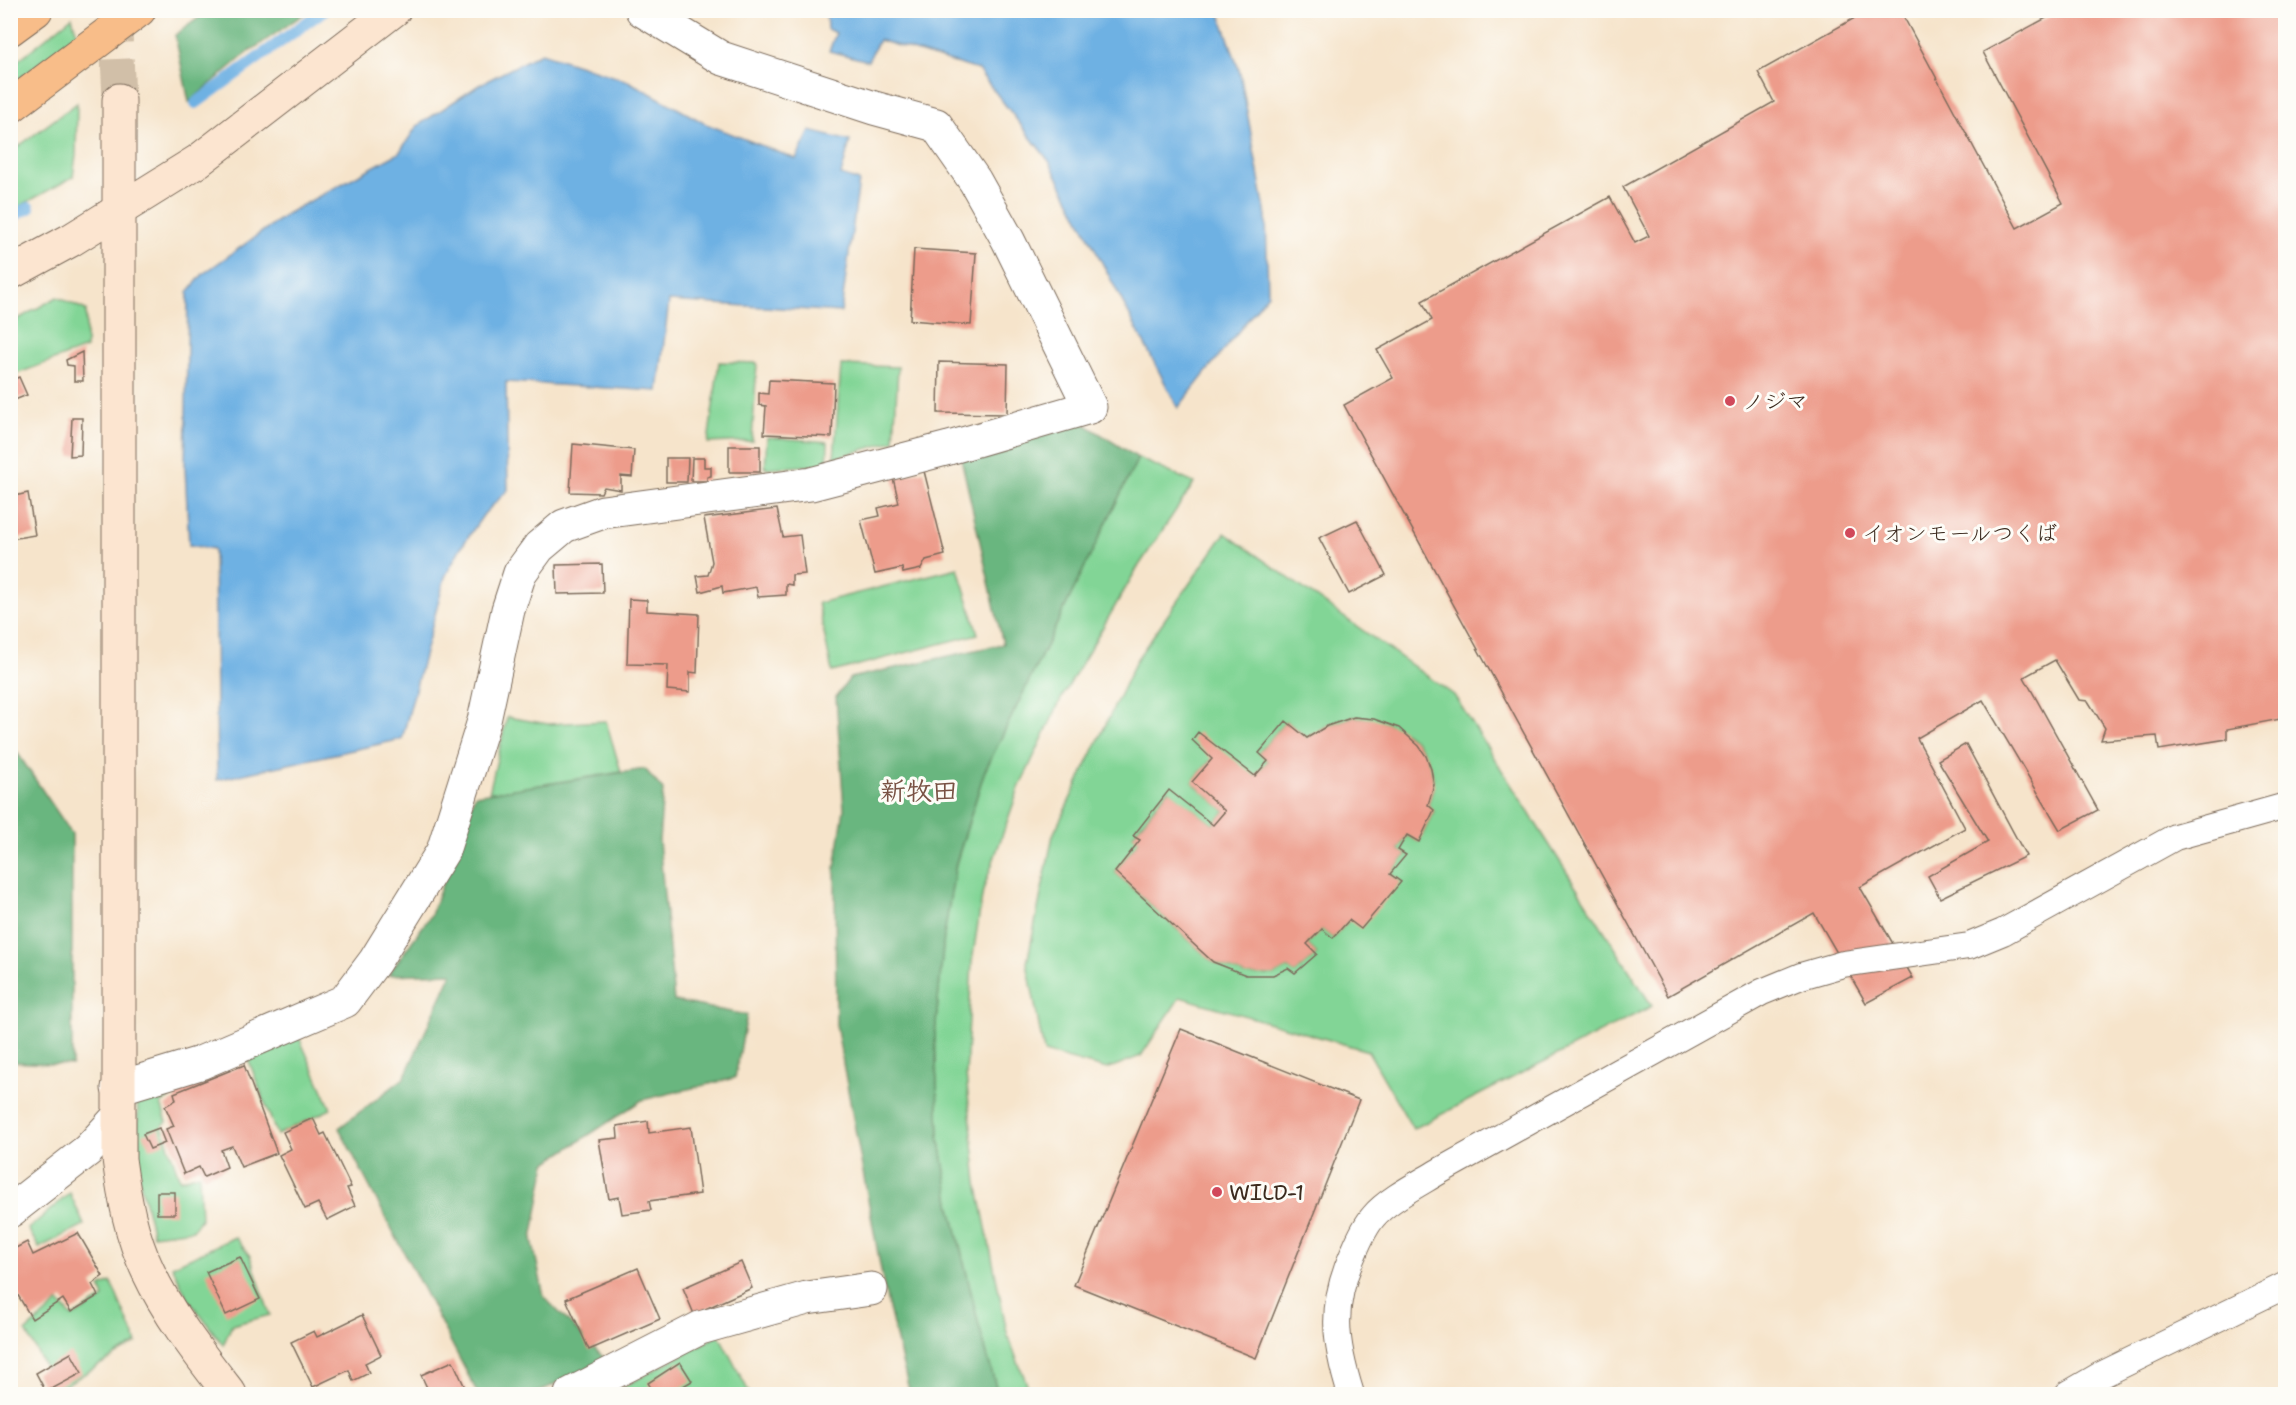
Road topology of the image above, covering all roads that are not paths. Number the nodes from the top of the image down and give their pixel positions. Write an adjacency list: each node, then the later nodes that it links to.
1 (36, 10): 5 (highway)
2 (139, 10): 7 (highway)
3 (394, 10): 8 (street)
4 (642, 10): 11 (street)
5 (10, 29)
6 (119, 100): 8 (street)
7 (10, 107)
8 (120, 208): 9 (street); 11 (street)
9 (10, 273)
10 (2286, 806): 17 (lane)
11 (118, 1102): 12 (street); 15 (street)
12 (10, 1211)
13 (2286, 1285): 18 (lane)
14 (871, 1289): 16 (street)
15 (230, 1395)
16 (571, 1395)
17 (1351, 1395)
18 (2068, 1395)

